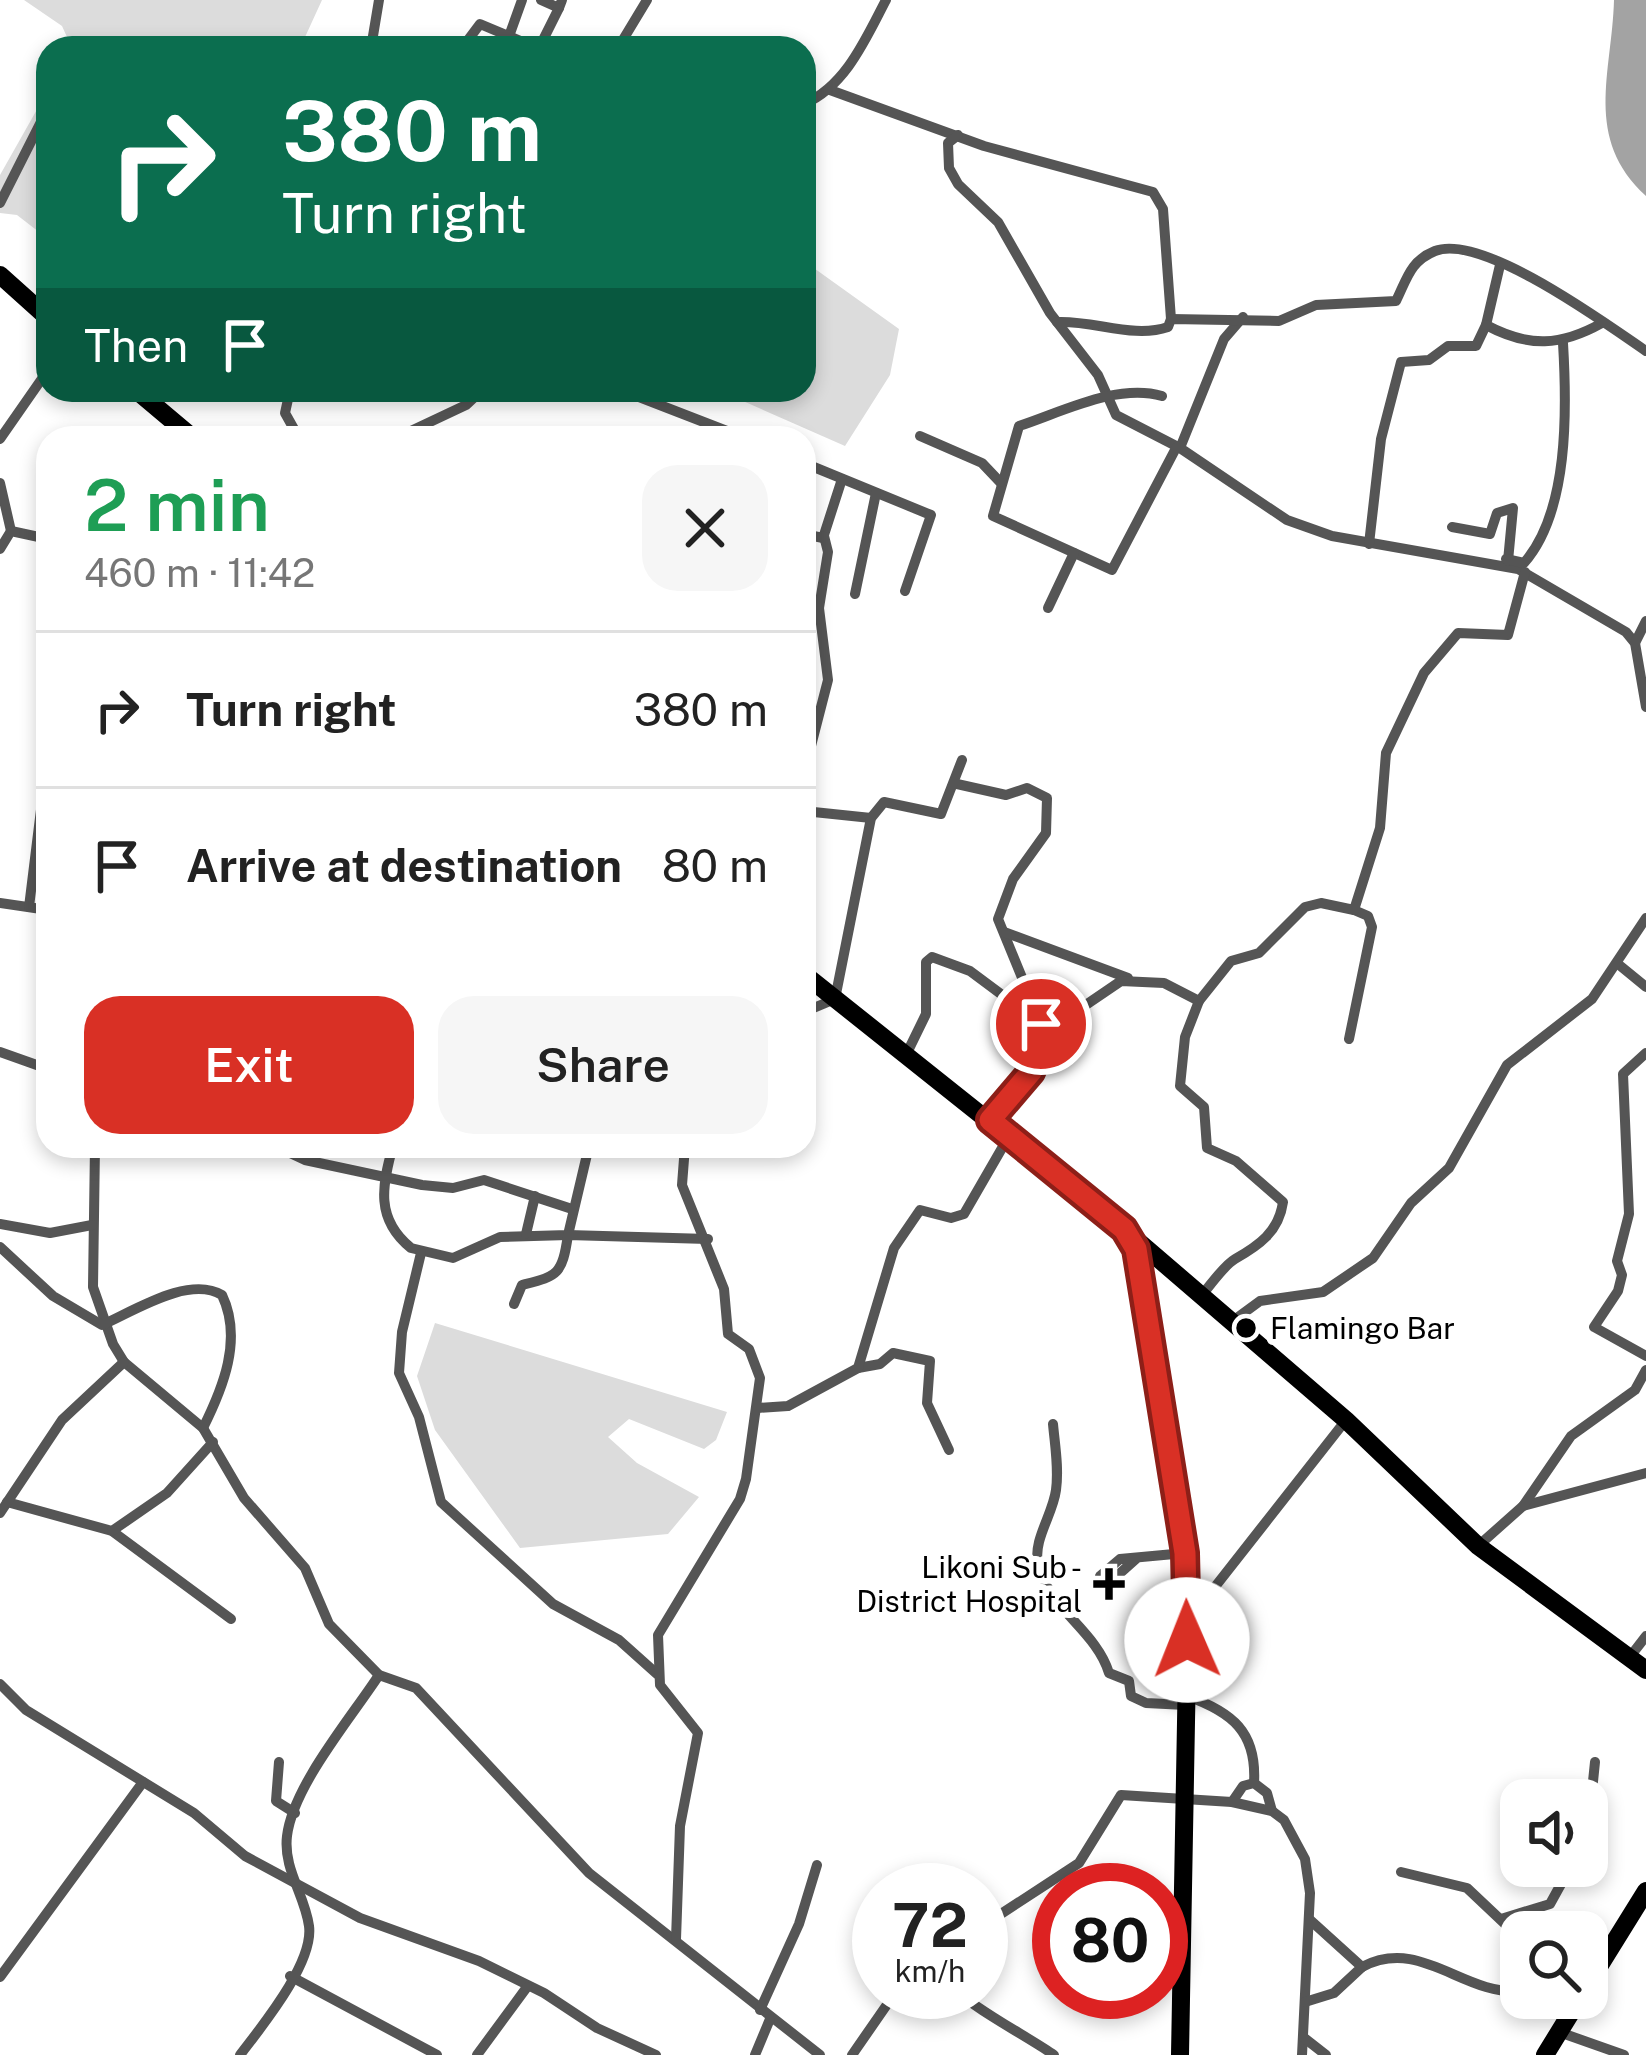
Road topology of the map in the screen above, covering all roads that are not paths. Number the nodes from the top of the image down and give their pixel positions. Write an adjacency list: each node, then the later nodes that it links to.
1 (379, 0): 7 (street)
2 (522, 0): 10 (street)
3 (541, 0): 6 (street)
4 (647, 0): 12 (street)
5 (886, 0): 13 (street)
6 (560, 4): 11 (street)
7 (373, 36)
8 (471, 36): 9 (street)
9 (502, 36)
10 (509, 36)
11 (544, 36)
12 (626, 36)
13 (830, 90): 14 (street); 16 (street)
14 (816, 98)
15 (36, 132): 17 (street)
16 (958, 135): 22 (street); 24 (street)
17 (0, 203)
18 (1500, 265): 21 (street); 25 (street); 26 (street)
19 (0, 275): 20 (highway)
20 (36, 307)
21 (1243, 316): 23 (street); 27 (street)
22 (1171, 319): 23 (street); 24 (street)
23 (1221, 320): 27 (street)
24 (1057, 322): 32 (street)
25 (1603, 323): 28 (street); 29 (street)
26 (1486, 325): 28 (street); 52 (street)
27 (1224, 339): 41 (street)
28 (1563, 344): 55 (street)
29 (1646, 351)
30 (36, 387): 40 (street)
31 (1162, 395): 32 (street)
32 (1108, 397): 41 (street); 44 (street)
33 (150, 402): 36 (highway)
34 (469, 402): 37 (street)
35 (652, 402): 38 (street)
36 (178, 426)
37 (421, 426)
38 (715, 426)
39 (920, 436): 44 (street)
40 (0, 439)
41 (1178, 448): 52 (street); 54 (street)
42 (816, 468): 43 (street)
43 (842, 479): 46 (street); 51 (street)
44 (1000, 482): 54 (street)
45 (0, 483): 48 (street)
46 (875, 494): 57 (street); 58 (street)
47 (1452, 526): 55 (street)
48 (11, 531): 49 (street); 53 (street)
49 (36, 536)
50 (816, 536): 51 (street)
51 (824, 536): 63 (street)
52 (1369, 544): 55 (street)
53 (0, 549)
54 (1074, 553): 59 (street)
55 (1509, 564): 56 (street)
56 (1525, 572): 61 (street); 72 (street)
57 (904, 591)
58 (855, 594)
59 (1048, 608)
60 (1646, 621): 61 (street)
61 (1635, 643): 62 (street)
62 (1646, 706)
63 (816, 726)
64 (962, 760): 65 (street)
65 (957, 784): 67 (street); 74 (street)
66 (816, 813): 67 (street)
67 (871, 818): 79 (street)
68 (36, 851): 70 (street)
69 (0, 903): 70 (street)
70 (29, 907): 71 (street)
71 (36, 908)
72 (1354, 910): 80 (street); 83 (street)
73 (1646, 919): 75 (street)
74 (1004, 932): 76 (street); 82 (street)
75 (1618, 964): 78 (street); 110 (street)
76 (1128, 978): 80 (street); 82 (street)
77 (816, 983): 79 (highway)
78 (1646, 987)
79 (836, 999): 81 (street); 86 (highway)
80 (1199, 1001): 108 (street)
81 (816, 1007)
82 (1045, 1027): 86 (street); 88 (street)
83 (1349, 1039)
84 (0, 1052): 87 (street)
85 (1646, 1053): 112 (street)
86 (906, 1055): 88 (highway)
87 (36, 1065)
88 (990, 1120): 89 (highway)
89 (1010, 1136): 100 (highway); 114 (street)
90 (95, 1158): 99 (street)
91 (300, 1158): 95 (street)
92 (389, 1158): 95 (street)
93 (586, 1158): 97 (street)
94 (685, 1158): 103 (street)
95 (384, 1176): 96 (street); 105 (street)
96 (535, 1196): 97 (street); 101 (street)
97 (572, 1209): 102 (street)
98 (0, 1225): 99 (street)
99 (92, 1225): 111 (street)
100 (1124, 1229): 106 (highway); 107 (highway)
101 (526, 1234): 102 (street); 105 (street)
102 (568, 1235): 103 (street); 109 (street)
103 (708, 1239): 116 (street)
104 (0, 1247): 111 (street)
105 (421, 1253): 133 (street)
106 (1172, 1270): 107 (highway); 108 (highway)
107 (1146, 1291): 127 (highway)
108 (1201, 1296): 110 (highway)
109 (514, 1304)
110 (1230, 1323): 117 (highway)
111 (102, 1325): 113 (street); 119 (street)
112 (1646, 1356)
113 (124, 1362): 119 (street); 124 (street)
114 (858, 1368): 116 (street); 121 (street)
115 (1646, 1370): 123 (street)
116 (757, 1408): 133 (street)
117 (1346, 1420): 126 (highway); 129 (street)
118 (1053, 1424): 136 (street)
119 (203, 1428): 120 (street)
120 (213, 1442): 125 (street); 134 (street)
121 (949, 1450)
122 (1646, 1472): 123 (street)
123 (1523, 1506): 126 (street)
124 (4, 1507): 125 (street)
125 (112, 1531): 130 (street)
126 (1478, 1546): 132 (highway)
127 (1185, 1553): 128 (street); 129 (highway)
128 (1137, 1558)
129 (1188, 1611): 136 (highway)
130 (231, 1619)
131 (1646, 1636): 132 (street)
132 (1638, 1664)
133 (657, 1673): 155 (street)
134 (379, 1675): 145 (street); 155 (street)
135 (2, 1692): 140 (street)
136 (1186, 1700): 141 (street); 142 (highway)
137 (279, 1762): 145 (street)
138 (1595, 1762): 139 (street)
139 (1593, 1779)
140 (142, 1782): 148 (street); 159 (street)
141 (1254, 1783): 143 (street); 144 (street)
142 (1185, 1799): 143 (street); 151 (street); 177 (highway)
143 (1232, 1802): 144 (street)
144 (1272, 1811): 154 (street)
145 (295, 1813): 148 (street)
146 (817, 1865): 163 (street)
147 (1401, 1872): 153 (street)
148 (294, 1880): 158 (street); 160 (street)
149 (1559, 1887): 152 (street)
150 (1646, 1891): 156 (highway)
151 (1008, 1909)
152 (1527, 1911)
153 (1500, 1918)
154 (1309, 1919): 157 (street); 162 (street)
155 (676, 1939): 163 (street)
156 (1608, 1952)
157 (1362, 1967): 161 (street); 162 (street)
158 (290, 1976): 170 (street); 171 (street)
159 (0, 1977)
160 (527, 1988): 172 (street); 173 (street)
161 (1500, 1992)
162 (1305, 2002): 168 (street)
163 (765, 2014): 174 (street); 175 (street)
164 (877, 2019): 176 (street)
165 (1003, 2019): 169 (street)
166 (1565, 2019): 167 (highway)
167 (1559, 2032): 180 (highway); 181 (street)
168 (1303, 2037): 178 (street); 179 (street)
169 (1051, 2054)
170 (240, 2055)
171 (437, 2055)
172 (477, 2055)
173 (656, 2055)
174 (755, 2055)
175 (820, 2055)
176 (852, 2055)
177 (1180, 2055)
178 (1302, 2055)
179 (1327, 2055)
180 (1546, 2055)
181 (1624, 2055)

